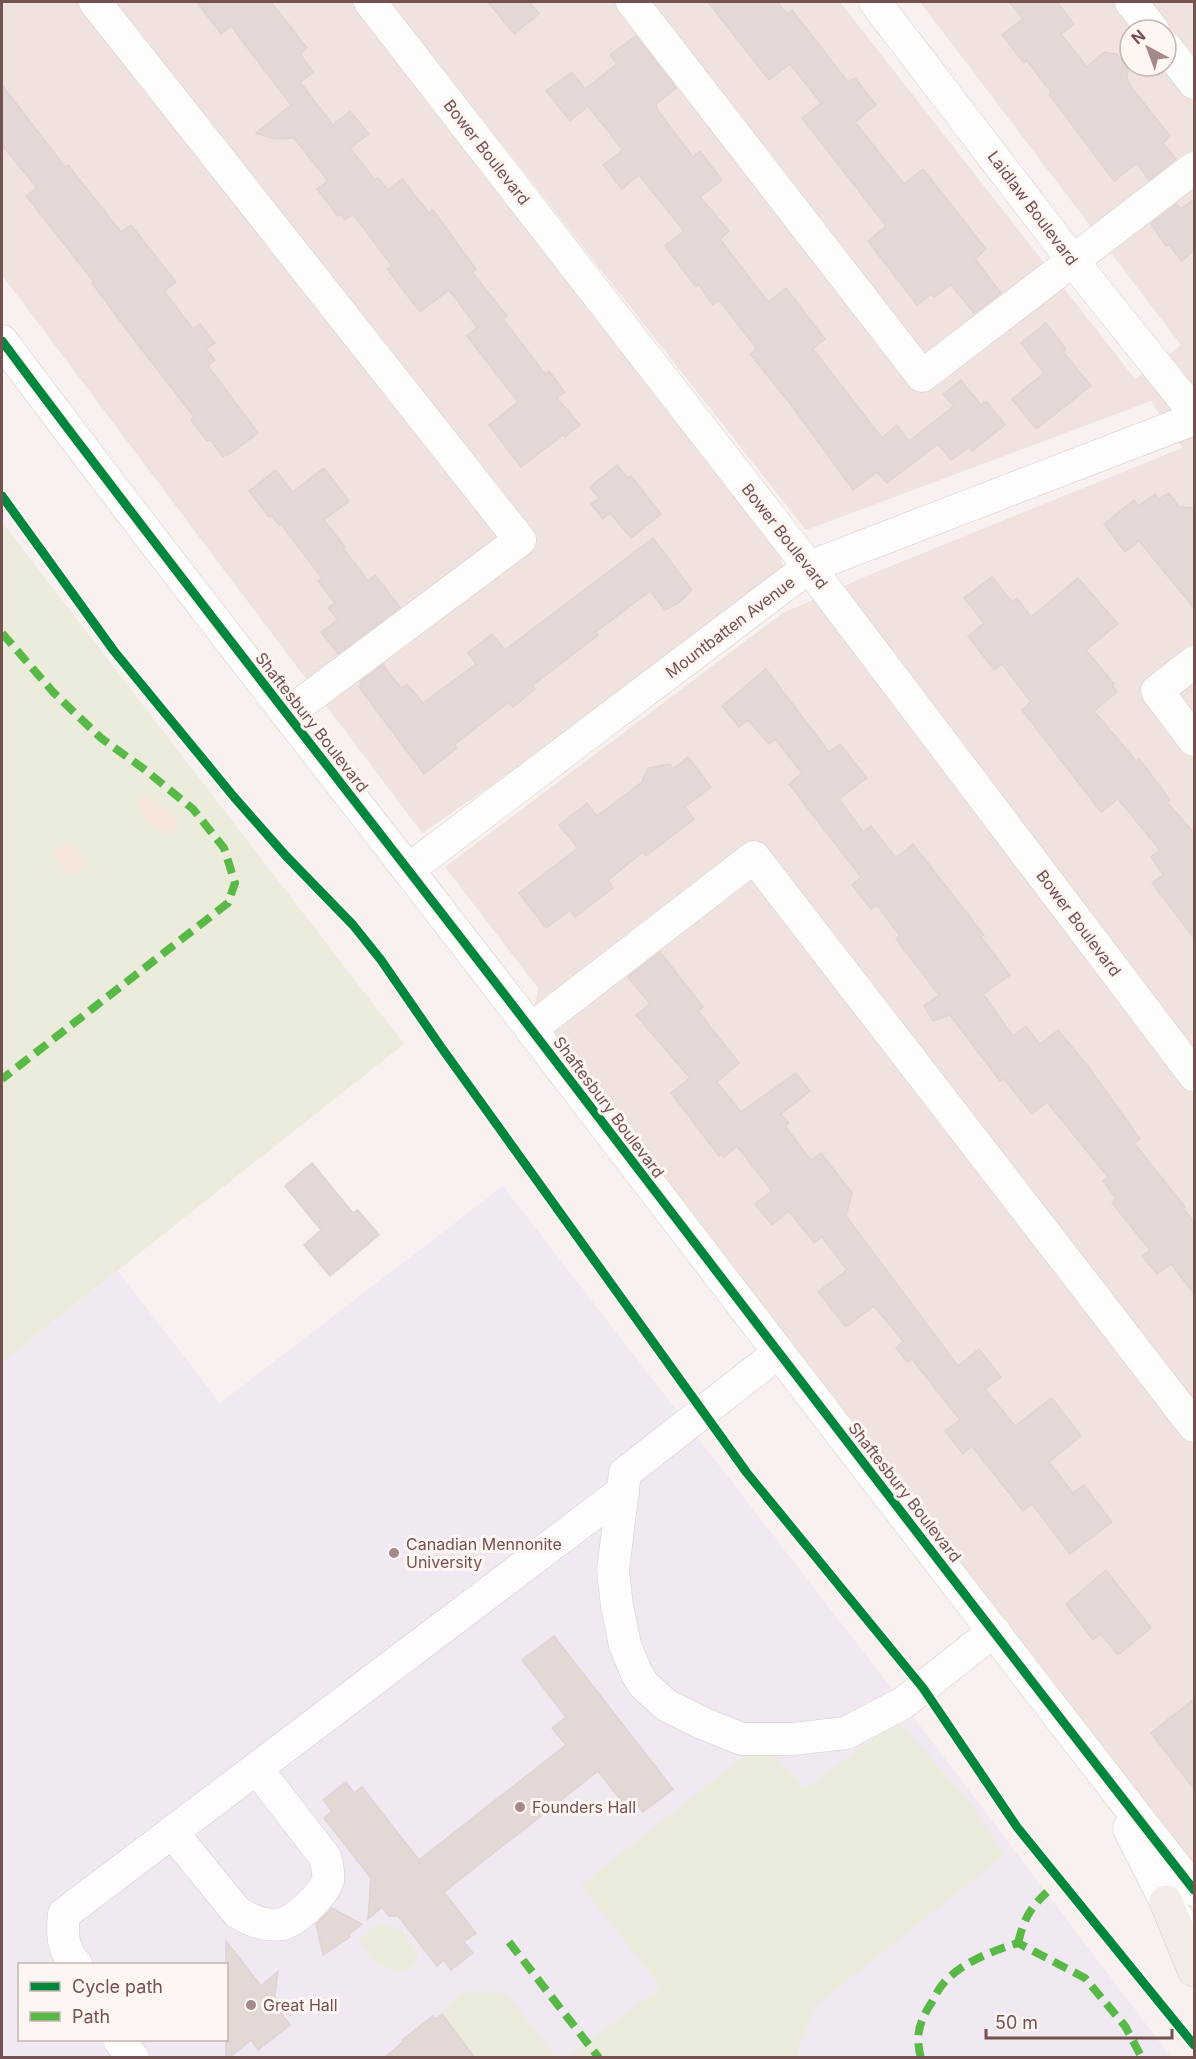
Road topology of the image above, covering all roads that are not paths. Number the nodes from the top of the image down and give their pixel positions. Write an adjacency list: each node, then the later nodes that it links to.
1 (95, 2): 16 (street)
2 (370, 2): 14 (street, Bower Boulevard)
3 (632, 2): 10 (street)
4 (875, 2): 10 (street, Laidlaw Boulevard)
5 (1131, 2): 6 (street)
6 (1144, 18)
7 (1178, 62): 8 (street)
8 (1194, 83)
9 (1194, 168): 10 (street)
10 (1073, 261): 12 (street, Laidlaw Boulevard)
11 (2, 341): 16 (street, Shaftesbury Boulevard)
12 (1194, 412)
13 (1194, 419): 14 (street, Mountbatten Avenue)
14 (809, 567): 18 (street, Mountbatten Avenue); 20 (street, Bower Boulevard)
15 (1194, 662): 17 (street)
16 (287, 714): 18 (street, Shaftesbury Boulevard)
17 (1194, 740)
18 (408, 870): 19 (street, Shaftesbury Boulevard)
19 (531, 1029): 21 (street, Shaftesbury Boulevard); 22 (street)
20 (1194, 1074)
21 (778, 1353): 23 (street); 24 (street, Shaftesbury Boulevard)
22 (1194, 1426)
23 (623, 1491): 24 (street); 25 (street)
24 (994, 1631): 27 (street, Shaftesbury Boulevard)
25 (257, 1769): 26 (street); 26 (street)
26 (172, 1832): 29 (street)
27 (1180, 1896): 28 (street, Shaftesbury Boulevard); 30 (main road)
28 (1194, 1943)
29 (73, 1963)
30 (1194, 1970)
31 (120, 2041): 32 (street)
32 (134, 2058)

